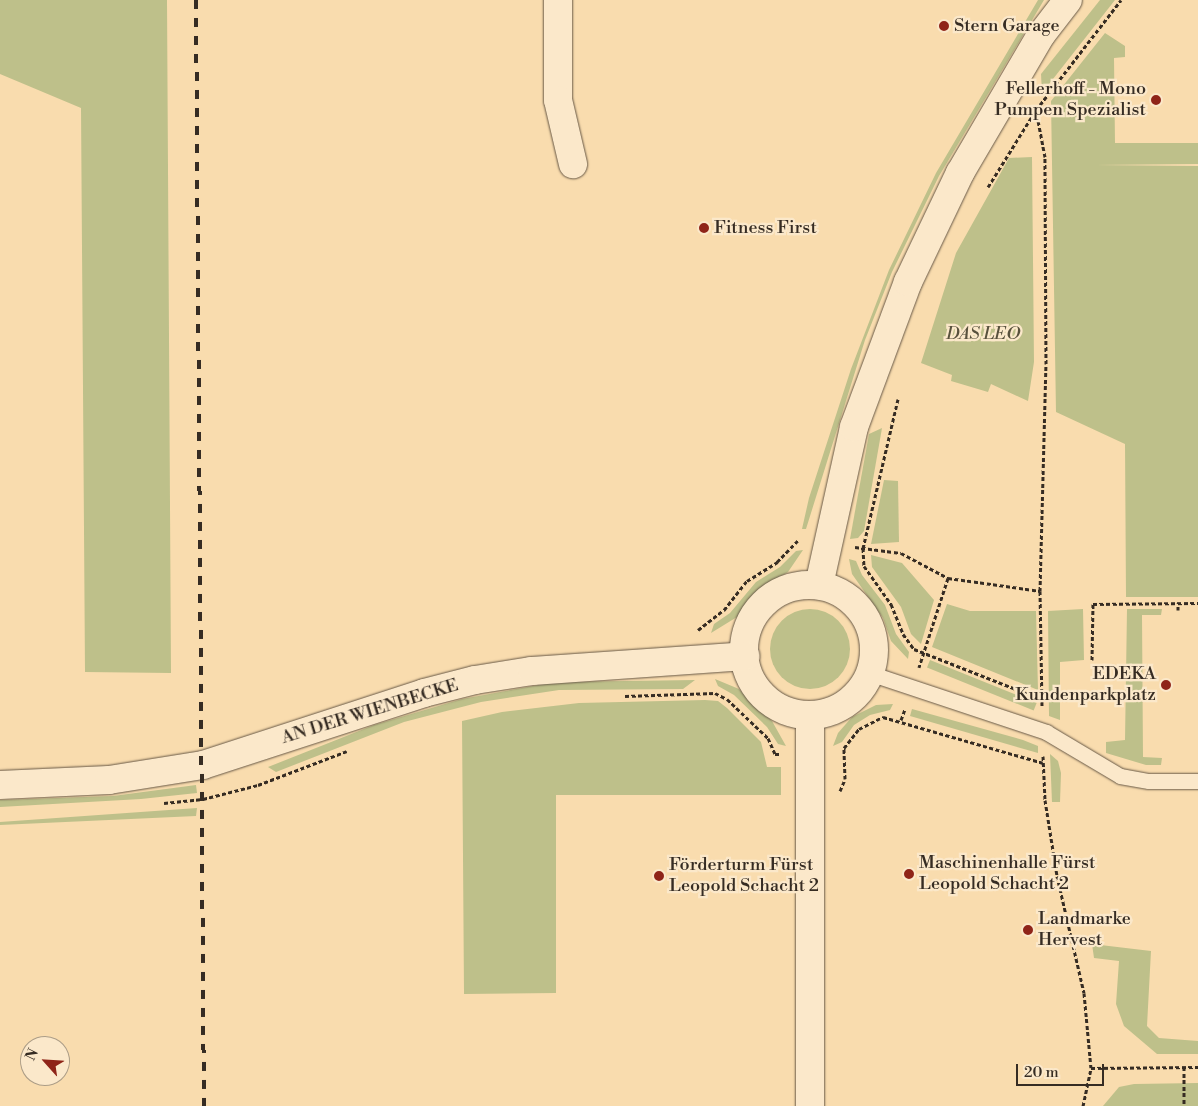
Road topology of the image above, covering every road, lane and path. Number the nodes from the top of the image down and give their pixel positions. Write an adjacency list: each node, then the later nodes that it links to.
1 (558, 0): 5 (street)
2 (1068, 0): 11 (street)
3 (1121, 0): 4 (path)
4 (1036, 110): 6 (path); 12 (path)
5 (573, 164)
6 (985, 192)
7 (900, 389): 9 (path)
8 (802, 536): 16 (path)
9 (863, 548): 10 (path); 17 (path)
10 (948, 578): 12 (path); 17 (path)
11 (819, 586): 18 (street); 20 (street)
12 (1040, 591): 17 (path)
13 (1178, 603): 14 (path); 15 (path); 19 (path)
14 (1198, 603)
15 (1178, 610)
16 (696, 631)
17 (924, 654)
18 (744, 656): 22 (street); 27 (street, AN DER WIENBECKE)
19 (1092, 660)
20 (870, 673): 22 (street); 26 (lane)
21 (621, 696): 24 (path)
22 (810, 715): 32 (street)
23 (349, 750): 28 (path)
24 (784, 754)
25 (844, 756): 31 (path)
26 (1198, 781)
27 (0, 785)
28 (156, 803)
29 (1184, 1067): 30 (path); 31 (path); 34 (path)
30 (1198, 1067)
31 (1091, 1068): 33 (path)
32 (810, 1106)
33 (1083, 1106)
34 (1184, 1106)

